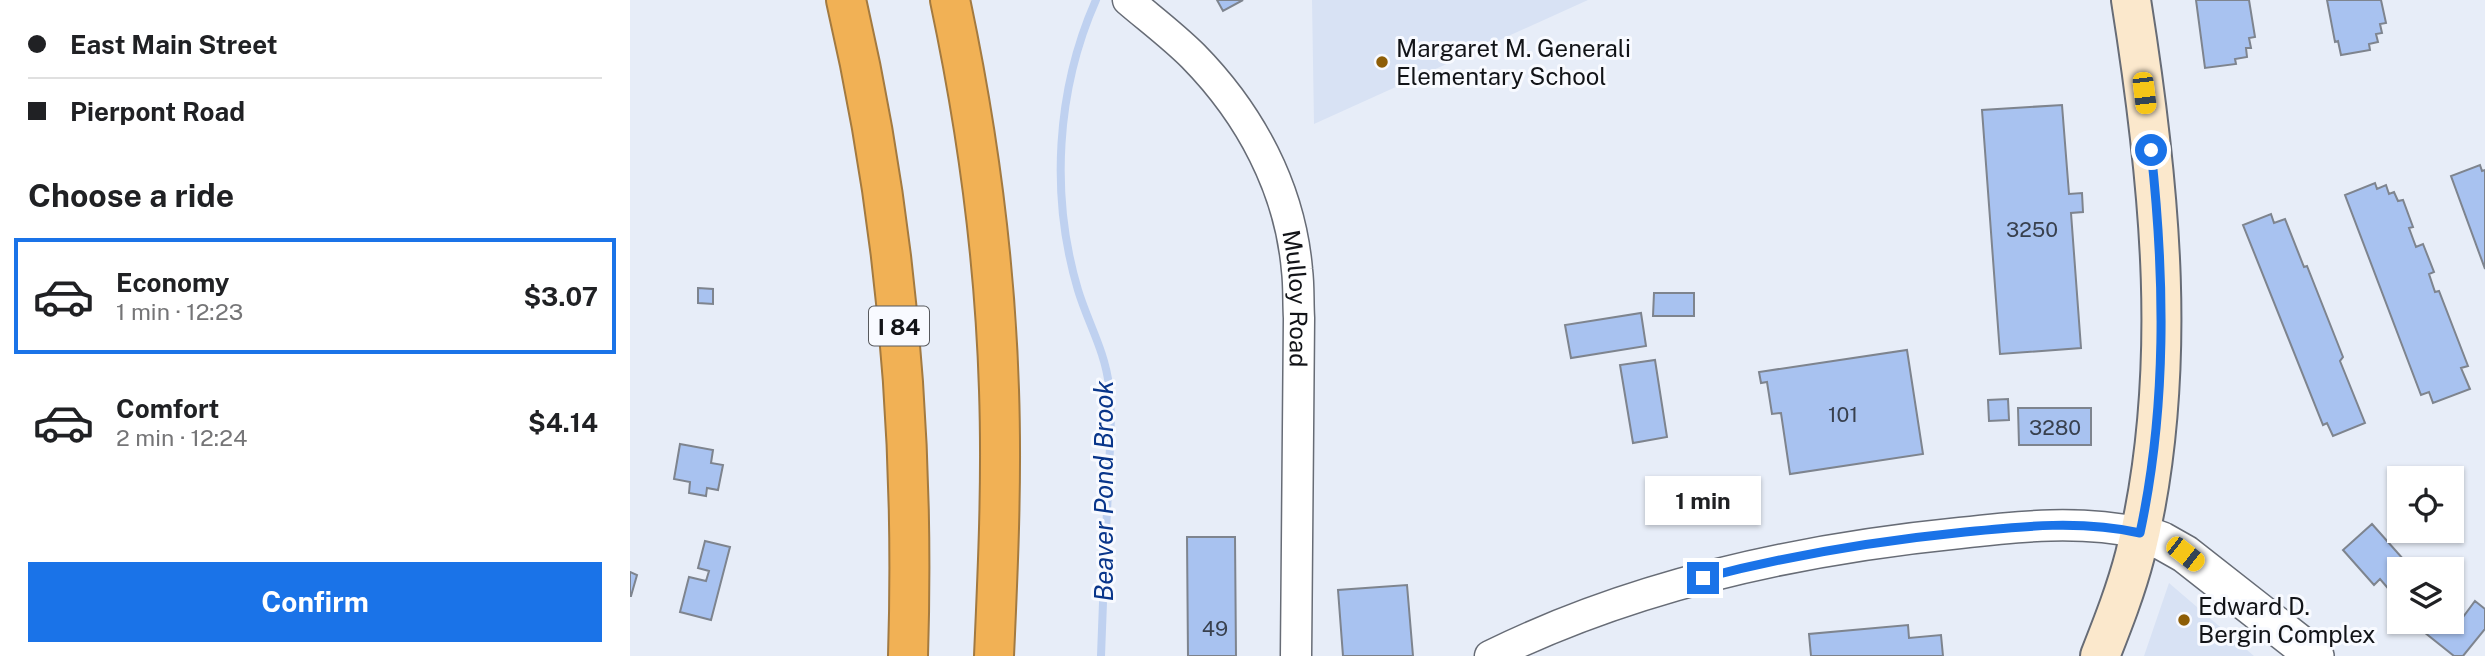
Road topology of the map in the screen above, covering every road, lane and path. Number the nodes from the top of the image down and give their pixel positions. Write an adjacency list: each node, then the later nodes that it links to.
1 (846, 0): 6 (highway, I 84)
2 (950, 0): 7 (highway)
3 (1128, 0): 8 (street, Mulloy Road)
4 (2131, 0): 5 (main road)
5 (2140, 533): 9 (street); 10 (main road); 11 (street)
6 (908, 656)
7 (994, 656)
8 (1296, 656)
9 (1490, 656)
10 (2100, 656)
11 (2315, 656)

